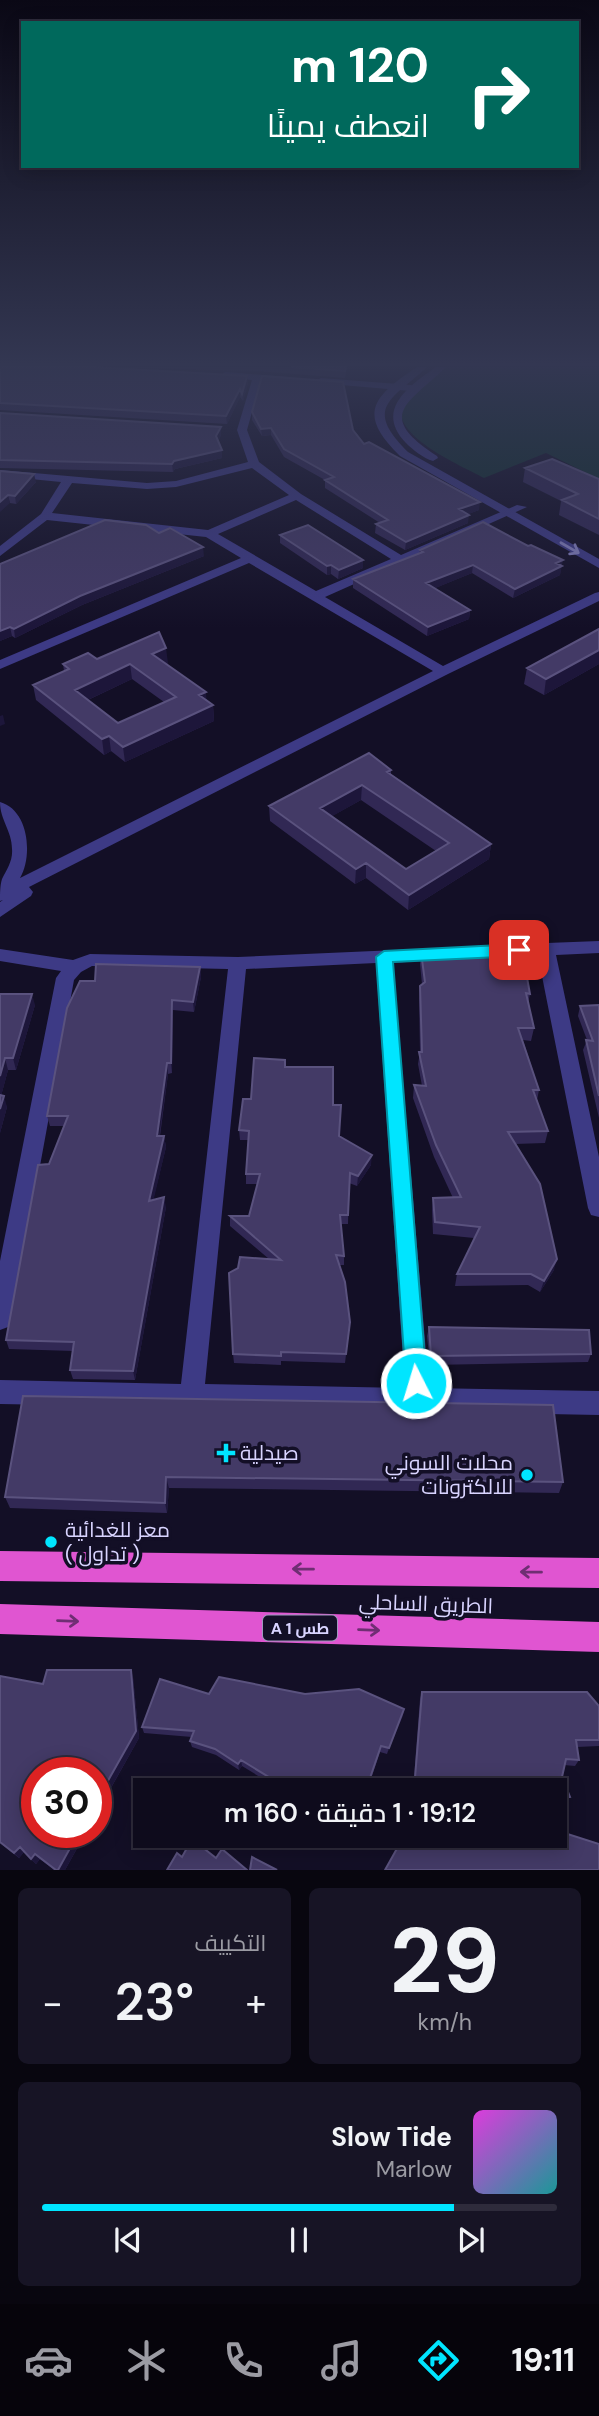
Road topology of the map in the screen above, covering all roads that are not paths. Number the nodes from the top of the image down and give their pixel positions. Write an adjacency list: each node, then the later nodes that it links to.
1 (251, 454): 4 (street)
2 (404, 454): 9 (street)
3 (427, 454): 8 (street)
4 (254, 464): 6 (street); 7 (street)
5 (0, 473): 6 (street)
6 (68, 480): 10 (street)
7 (297, 496): 13 (street); 17 (street)
8 (521, 508): 9 (street); 15 (street)
9 (508, 513): 17 (street); 18 (street, one-way to 18)
10 (45, 516): 11 (street); 14 (street)
11 (105, 523): 12 (street); 13 (street)
12 (82, 533)
13 (209, 534): 16 (street)
14 (0, 552)
15 (599, 552)
16 (250, 558): 20 (street); 21 (street)
17 (400, 559): 20 (street)
18 (599, 564)
19 (599, 596): 22 (street)
20 (314, 597): 22 (street)
21 (0, 665)
22 (443, 671): 24 (street)
23 (0, 807): 25 (street)
24 (64, 863): 25 (street); 26 (street)
25 (0, 893)
26 (0, 911)
27 (599, 947): 28 (street)
28 (545, 949): 30 (street); 33 (street)
29 (0, 955): 32 (street)
30 (384, 957): 31 (street); 37 (street)
31 (238, 963): 32 (street); 36 (street)
32 (75, 967): 34 (street)
33 (599, 1208)
34 (0, 1319)
35 (0, 1392): 36 (street)
36 (192, 1396): 37 (street)
37 (418, 1401): 38 (street)
38 (599, 1404)
39 (0, 1566): 40 (highway, الطريق الساحلي, one-way to 39)
40 (599, 1573)
41 (0, 1619): 42 (highway, الطريق الساحلي / A 1 طس, one-way to 42)
42 (599, 1637)

